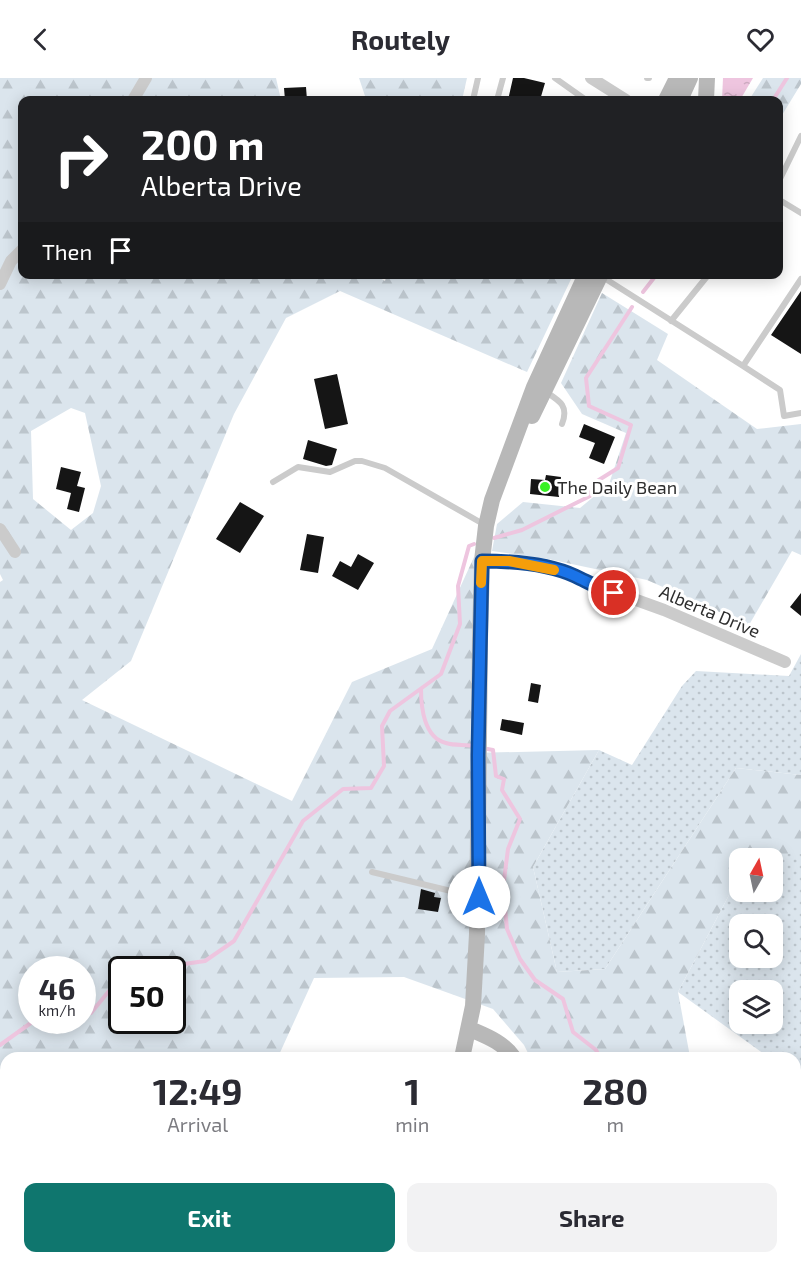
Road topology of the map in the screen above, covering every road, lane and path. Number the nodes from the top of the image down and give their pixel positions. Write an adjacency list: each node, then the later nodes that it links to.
1 (146, 78): 9 (street)
2 (478, 78): 10 (lane)
3 (503, 78): 11 (lane)
4 (555, 78): 12 (lane)
5 (591, 78): 13 (street)
6 (690, 78): 15 (main road)
7 (707, 78): 16 (main road)
8 (673, 80): 14 (main road)
9 (135, 96)
10 (474, 96)
11 (498, 96)
12 (580, 96)
13 (620, 96)
14 (667, 96)
15 (682, 96)
16 (706, 96)
17 (801, 136): 18 (lane)
18 (783, 173)
19 (783, 202): 20 (lane)
20 (801, 213)
21 (18, 254): 26 (street)
22 (594, 279): 29 (main road)
23 (603, 279): 27 (lane)
24 (705, 279): 27 (lane)
25 (801, 279): 28 (lane)
26 (0, 284)
27 (671, 321): 28 (lane)
28 (743, 366): 30 (lane)
29 (540, 389): 31 (lane); 33 (main road)
30 (801, 413)
31 (562, 424)
32 (273, 482): 33 (lane)
33 (486, 525): 36 (main road)
34 (0, 529): 35 (street)
35 (15, 552)
36 (482, 561): 37 (street, Alberta Drive); 39 (main road)
37 (785, 662)
38 (372, 872): 39 (lane)
39 (479, 897): 40 (main road)
40 (470, 1029): 41 (main road); 42 (main road)
41 (464, 1052)
42 (510, 1052)

